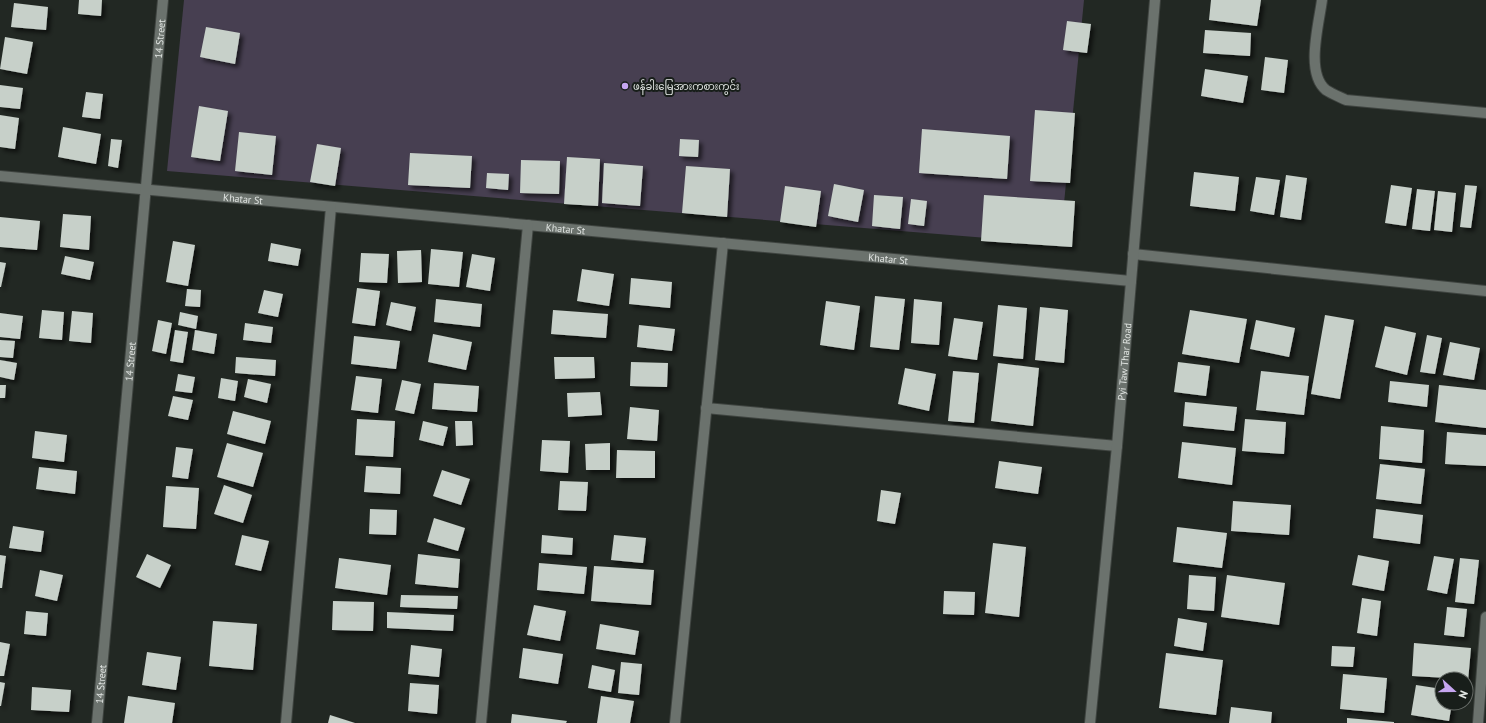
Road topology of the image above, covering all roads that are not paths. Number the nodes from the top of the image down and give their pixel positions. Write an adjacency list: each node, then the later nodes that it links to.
1 (163, 0): 6 (street, 14 Street)
2 (1156, 0): 10 (street, Pyi Taw Thar Road)
3 (1322, 0): 4 (street)
4 (1486, 113)
5 (0, 176): 6 (street, Khatar St)
6 (147, 190): 7 (street, Khatar St); 16 (street, 14 Street)
7 (331, 207): 8 (street, Khatar St); 17 (street)
8 (528, 225): 9 (street, Khatar St); 18 (street)
9 (723, 243): 11 (street, Khatar St); 13 (street)
10 (1133, 254): 11 (street, Pyi Taw Thar Road); 12 (street)
11 (1131, 281): 14 (street, Pyi Taw Thar Road)
12 (1486, 291)
13 (706, 408): 14 (street); 19 (street)
14 (1117, 446): 20 (street, Pyi Taw Thar Road)
15 (1486, 617): 21 (street)
16 (97, 723)
17 (286, 723)
18 (481, 723)
19 (675, 723)
20 (1090, 723)
21 (1478, 723)

